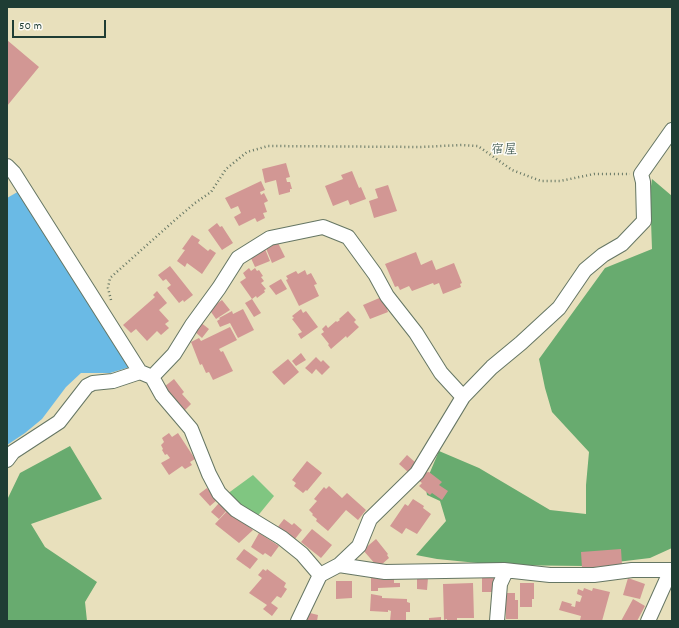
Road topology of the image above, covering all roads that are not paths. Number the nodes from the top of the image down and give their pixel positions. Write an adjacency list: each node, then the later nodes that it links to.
1 (672, 130): 4 (street)
2 (9, 173): 3 (street)
3 (146, 374): 4 (street); 5 (street); 9 (street)
4 (463, 397): 6 (street)
5 (7, 460)
6 (339, 565): 7 (street); 9 (street)
7 (506, 571): 8 (street); 11 (street)
8 (672, 571): 12 (street)
9 (320, 575): 10 (street)
10 (298, 621)
11 (497, 621)
12 (648, 621)

